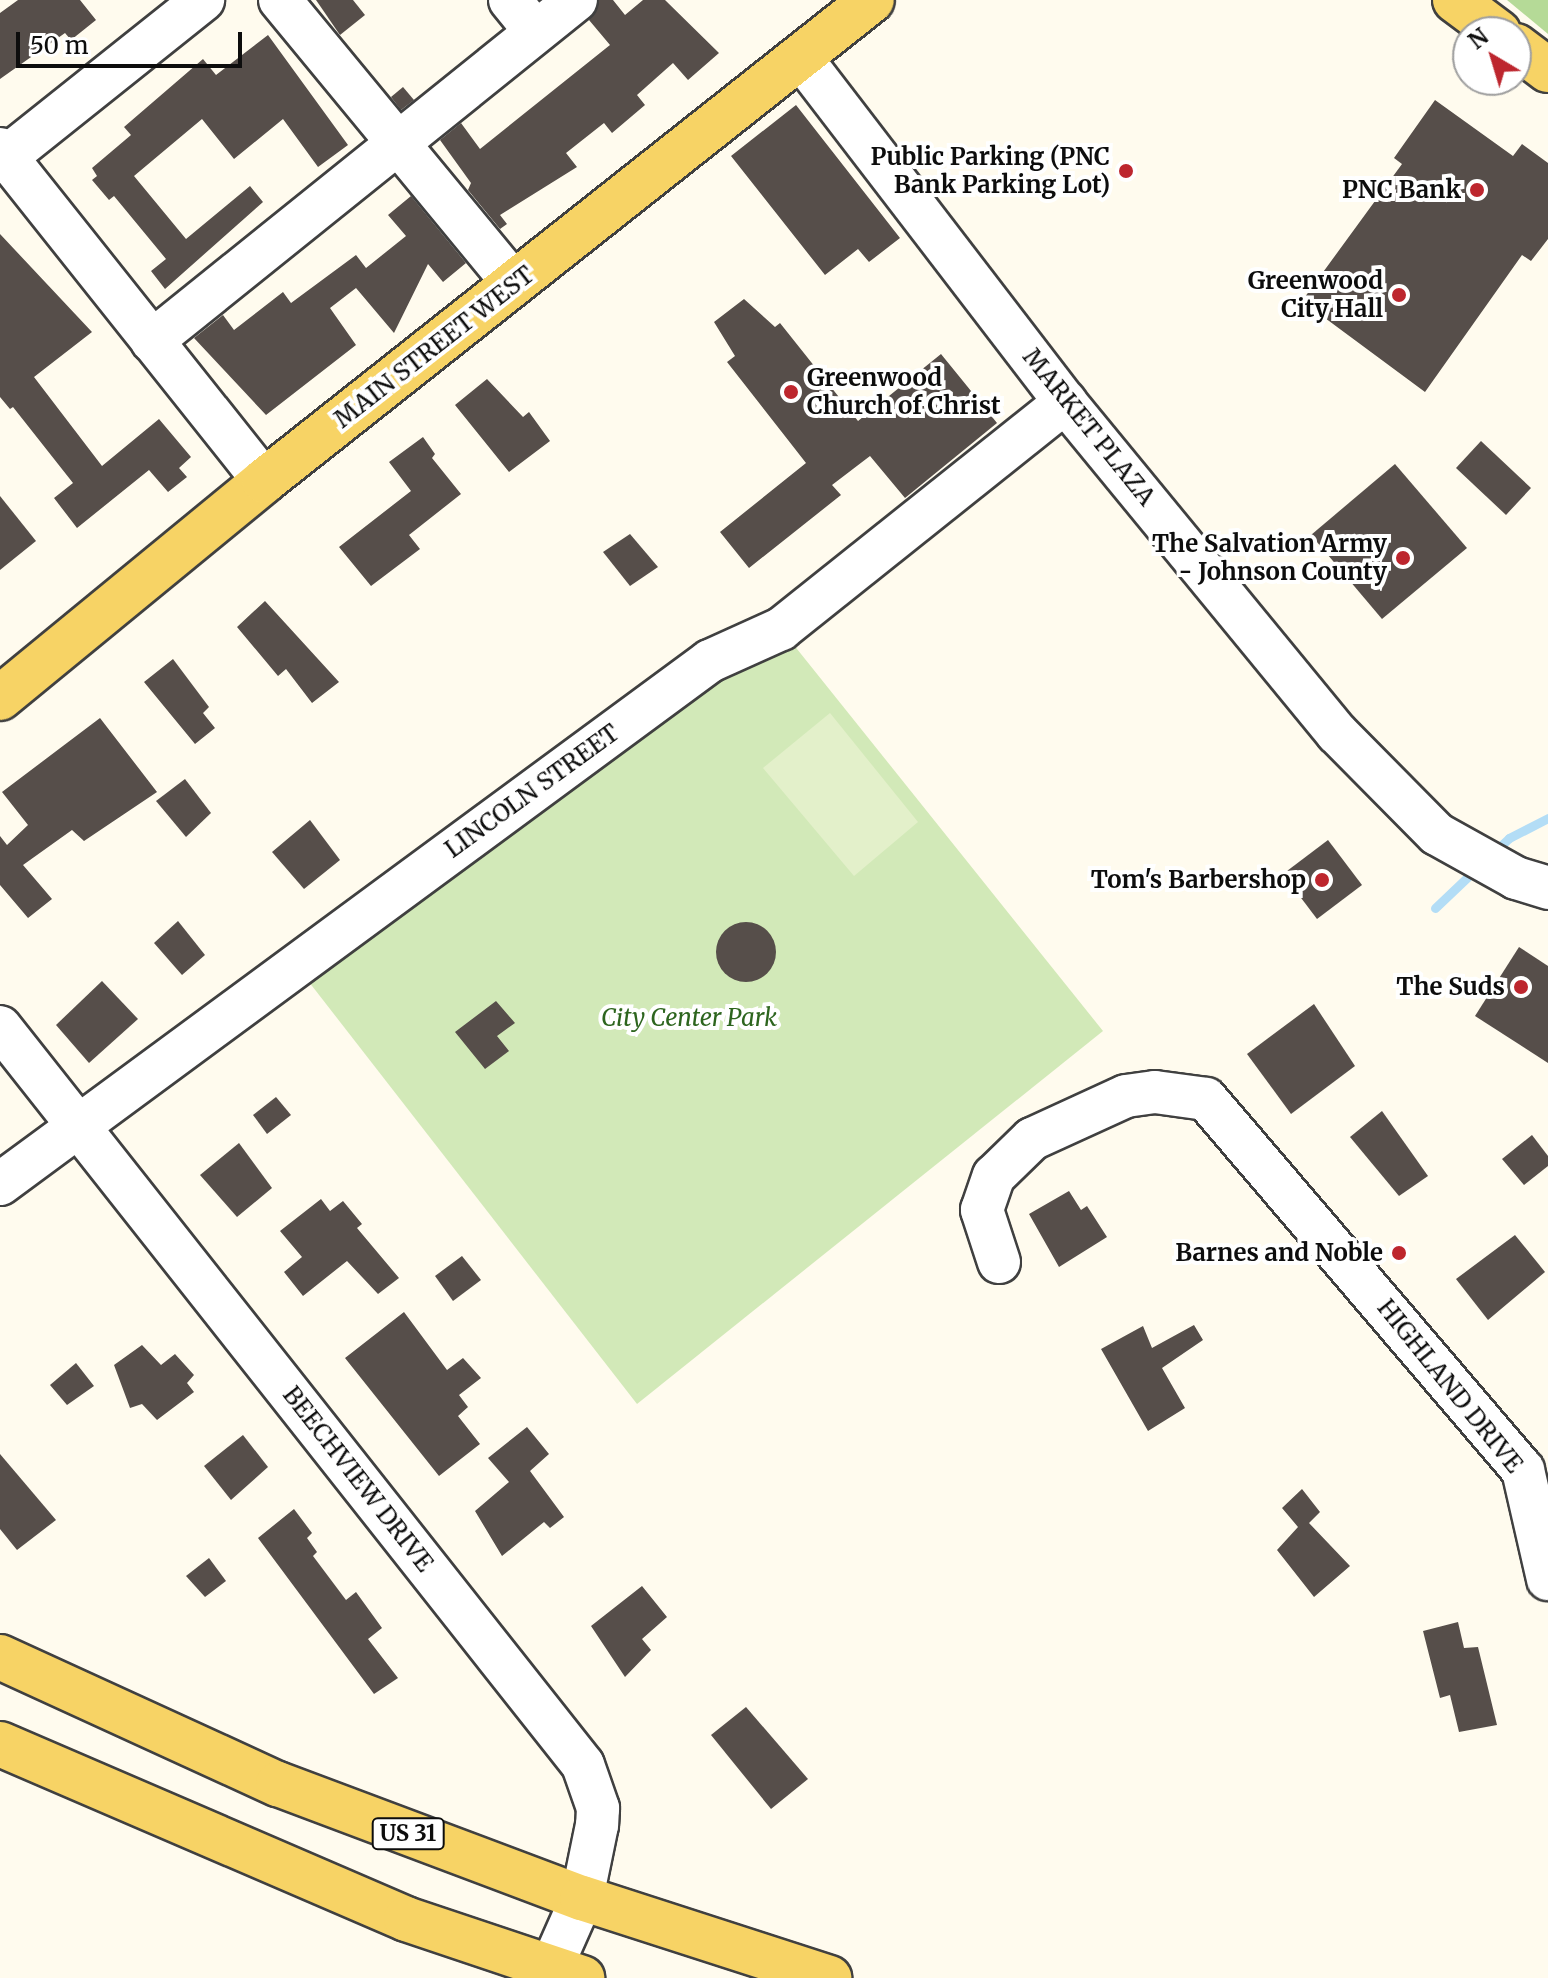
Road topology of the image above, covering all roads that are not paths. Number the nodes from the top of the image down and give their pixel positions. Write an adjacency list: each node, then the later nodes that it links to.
1 (203, 0): 10 (street)
2 (280, 0): 9 (street)
3 (576, 0): 6 (street)
4 (872, 0): 8 (main road, MAIN STREET WEST)
5 (1455, 0): 7 (main road)
6 (523, 15): 9 (street)
7 (1476, 16)
8 (801, 58): 11 (main road, MAIN STREET WEST); 13 (street, MARKET PLAZA)
9 (396, 144): 11 (street); 12 (street)
10 (2, 156): 12 (street)
11 (514, 284): 14 (main road, MAIN STREET WEST)
12 (152, 341): 14 (street)
13 (1065, 402): 16 (street, MARKET PLAZA); 18 (street, LINCOLN STREET)
14 (264, 481): 15 (main road, MAIN STREET WEST)
15 (0, 698)
16 (1548, 888)
17 (0, 1027): 18 (street, BEECHVIEW DRIVE)
18 (77, 1124): 19 (street, LINCOLN STREET); 24 (street, BEECHVIEW DRIVE)
19 (0, 1184)
20 (999, 1262): 21 (street, HIGHLAND DRIVE)
21 (1548, 1579)
22 (0, 1657): 24 (main road, US 31)
23 (0, 1744): 25 (main road)
24 (582, 1898): 25 (street, BEECHVIEW DRIVE); 26 (main road, US 31)
25 (566, 1973)
26 (829, 1978)

